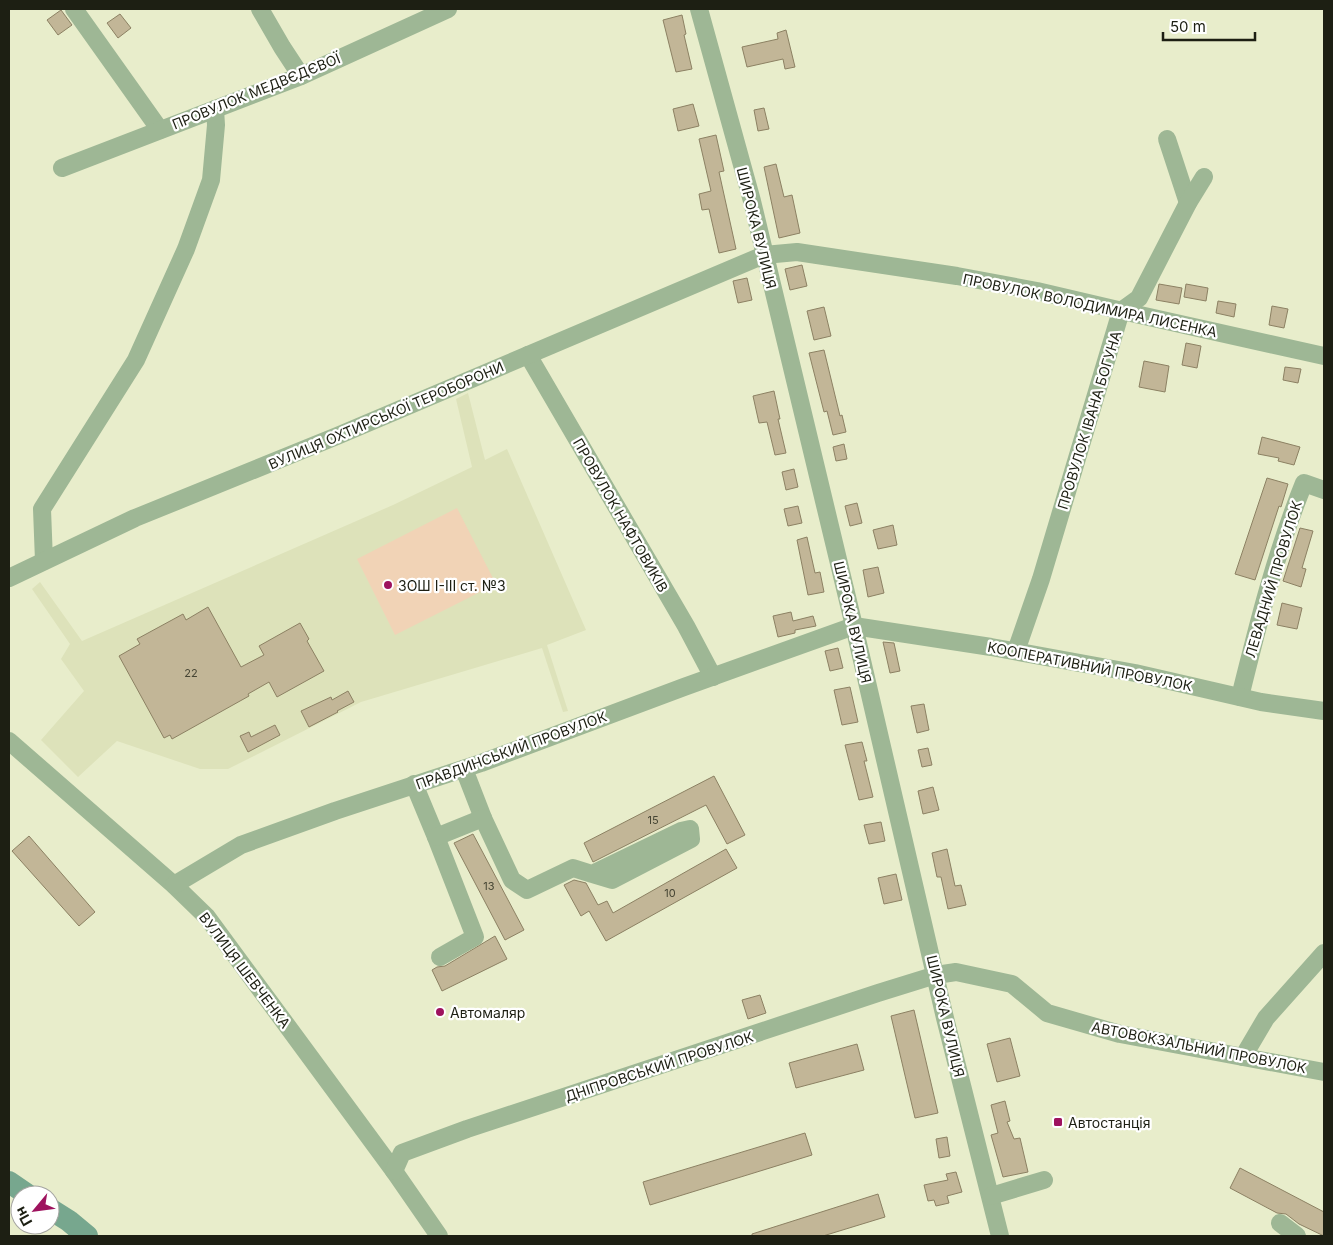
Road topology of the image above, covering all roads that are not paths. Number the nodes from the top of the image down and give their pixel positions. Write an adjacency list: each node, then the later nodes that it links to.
1 (74, 9): 7 (street)
2 (260, 9): 5 (street)
3 (448, 9): 5 (street, ПРОВУЛОК МЕДВЄДЄВОЇ)
4 (699, 9): 12 (street, ШИРОКА ВУЛИЦЯ)
5 (301, 76): 6 (street, ПРОВУЛОК МЕДВЄДЄВОЇ)
6 (216, 108): 7 (street, ПРОВУЛОК МЕДВЄДЄВОЇ); 17 (street)
7 (160, 130): 9 (street, ПРОВУЛОК МЕДВЄДЄВОЇ)
8 (1167, 139): 11 (street)
9 (62, 168)
10 (1204, 177): 11 (street)
11 (1188, 203): 13 (street)
12 (764, 255): 13 (street, ПРОВУЛОК ВОЛОДИМИРА ЛИСЕНКА); 14 (street, ВУЛИЦЯ ОХТИРСЬКОЇ ТЕРОБОРОНИ); 19 (street, ШИРОКА ВУЛИЦЯ)
13 (1121, 311): 15 (street, ПРОВУЛОК ВОЛОДИМИРА ЛИСЕНКА); 20 (street, ПРОВУЛОК ІВАНА БОГУНА)
14 (528, 355): 17 (street, ВУЛИЦЯ ОХТИРСЬКОЇ ТЕРОБОРОНИ); 21 (street, ПРОВУЛОК НАФТОВИКІВ)
15 (1324, 356)
16 (1324, 490): 22 (street, ЛЕВАДНИЙ ПРОВУЛОК)
17 (44, 561): 18 (street, ВУЛИЦЯ ОХТИРСЬКОЇ ТЕРОБОРОНИ)
18 (9, 578)
19 (854, 626): 20 (street, КООПЕРАТИВНИЙ ПРОВУЛОК); 21 (street, ПРАВДИНСЬКИЙ ПРОВУЛОК); 33 (street, ШИРОКА ВУЛИЦЯ)
20 (1016, 651): 22 (street, КООПЕРАТИВНИЙ ПРОВУЛОК)
21 (713, 677): 25 (street, ПРАВДИНСЬКИЙ ПРОВУЛОК)
22 (1240, 697): 23 (street, КООПЕРАТИВНИЙ ПРОВУЛОК)
23 (1324, 711)
24 (9, 742): 30 (street, ВУЛИЦЯ ШЕВЧЕНКА)
25 (464, 769): 26 (street, ПРАВДИНСЬКИЙ ПРОВУЛОК); 27 (street)
26 (414, 784): 28 (street); 30 (street, ПРАВДИНСЬКИЙ ПРОВУЛОК)
27 (483, 818): 28 (street); 29 (street)
28 (436, 836): 32 (street)
29 (592, 874): 29 (street)
30 (174, 885): 36 (street, ВУЛИЦЯ ШЕВЧЕНКА)
31 (1324, 952): 34 (street)
32 (440, 957)
33 (936, 975): 34 (street, АВТОВОКЗАЛЬНИЙ ПРОВУЛОК); 36 (street, ДНІПРОВСЬКИЙ ПРОВУЛОК); 38 (street, ШИРОКА ВУЛИЦЯ)
34 (1243, 1057): 35 (street, АВТОВОКЗАЛЬНИЙ ПРОВУЛОК)
35 (1324, 1072)
36 (394, 1171): 40 (street, ВУЛИЦЯ ШЕВЧЕНКА)
37 (1044, 1180): 38 (street)
38 (991, 1196): 41 (street, ШИРОКА ВУЛИЦЯ)
39 (1280, 1223): 42 (street)
40 (439, 1236)
41 (1000, 1236)
42 (1297, 1236)

